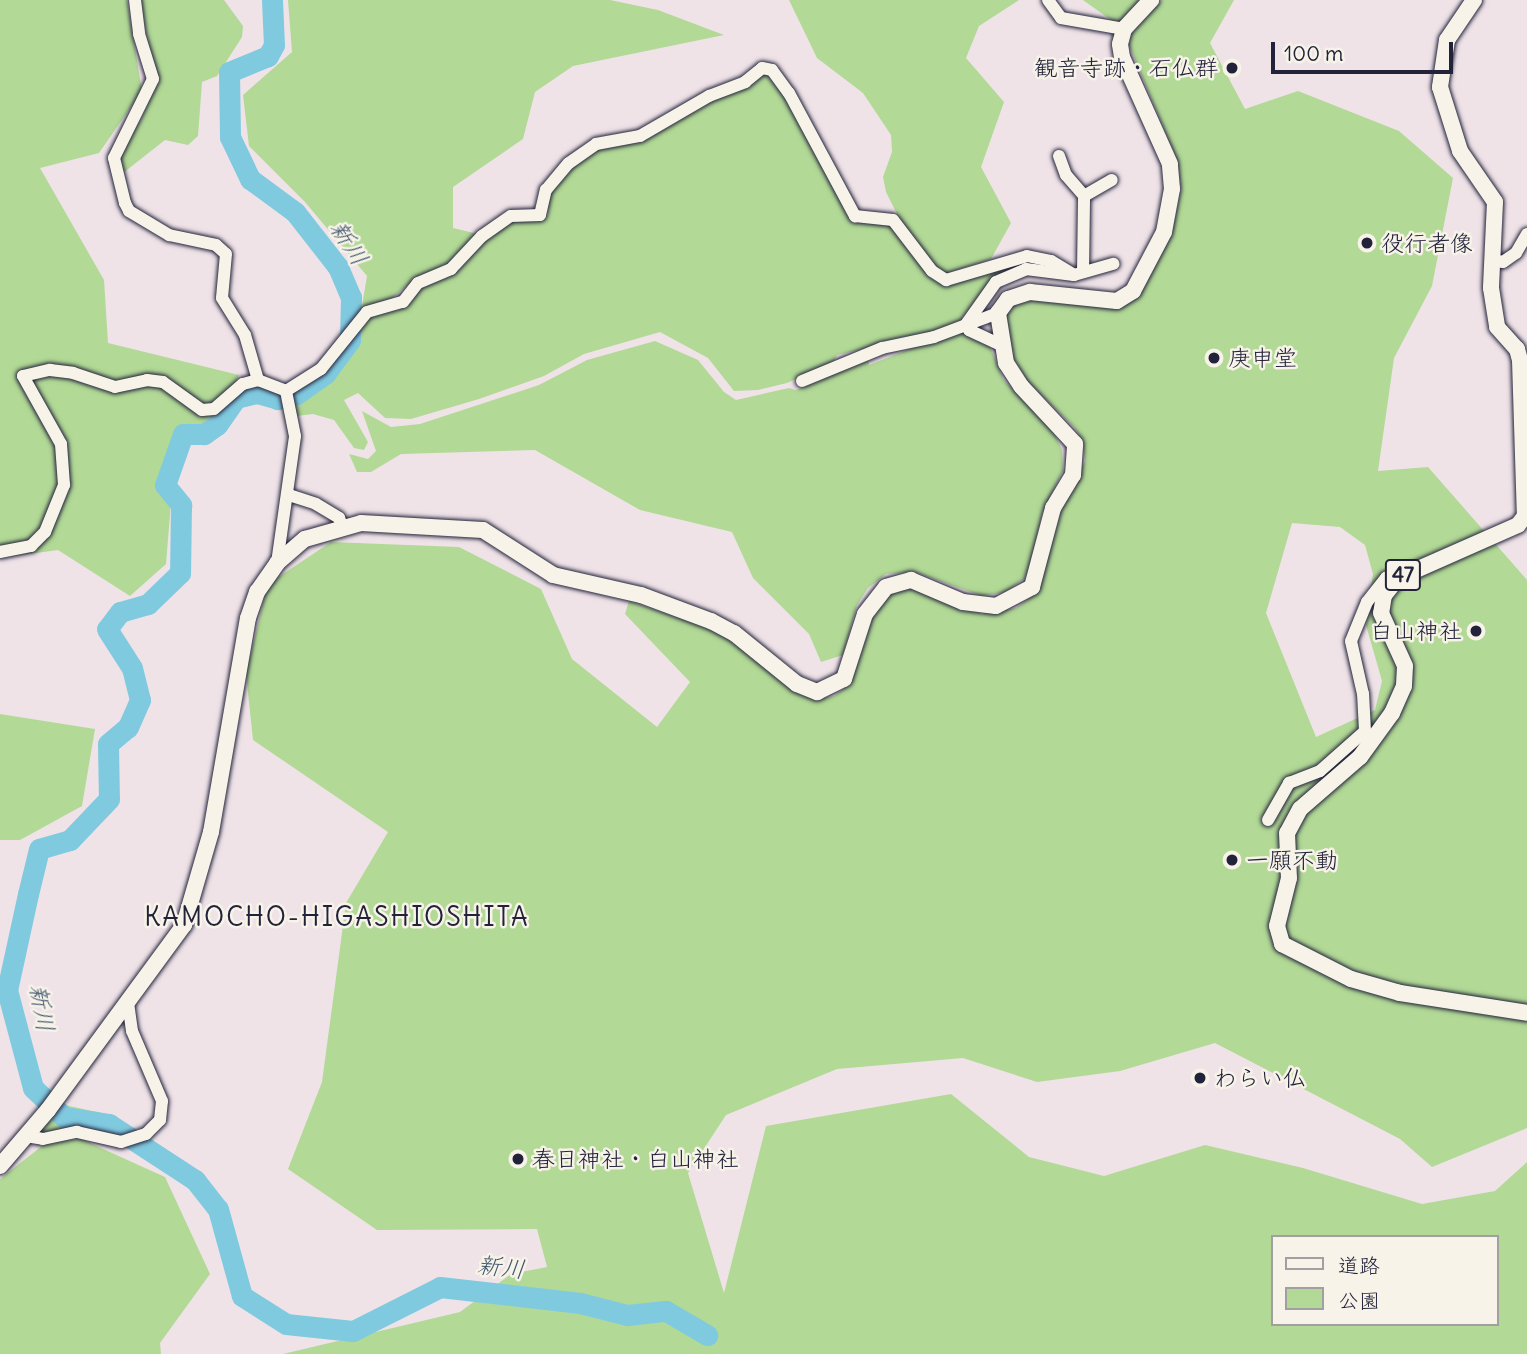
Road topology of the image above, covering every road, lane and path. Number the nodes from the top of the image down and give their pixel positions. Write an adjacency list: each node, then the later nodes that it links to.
1 (135, 0): 18 (street)
2 (1048, 0): 5 (street)
3 (1151, 0): 5 (main road)
4 (1474, 0): 10 (main road, 47)
5 (1124, 29): 13 (main road)
6 (1059, 156): 8 (street)
7 (1112, 180): 8 (street)
8 (1084, 196): 12 (street)
9 (1527, 234): 10 (street)
10 (1491, 260): 17 (main road, 47)
11 (1113, 264): 12 (street)
12 (1078, 273): 14 (street); 20 (street)
13 (998, 313): 14 (street); 15 (main road)
14 (967, 323): 15 (street); 19 (street)
15 (1001, 345): 23 (main road)
16 (1527, 348): 17 (street)
17 (1521, 363): 22 (main road, 47)
18 (258, 380): 20 (street); 24 (street)
19 (802, 381)
20 (286, 391): 21 (street)
21 (289, 495): 23 (street); 25 (street)
22 (1526, 518): 26 (main road, 47)
23 (342, 526): 25 (main road)
24 (0, 552)
25 (277, 564): 28 (main road)
26 (1398, 578): 27 (street); 29 (main road, 47)
27 (1268, 820)
28 (128, 1003): 30 (main road); 30 (street)
29 (1527, 1013)
30 (26, 1136): 31 (main road)
31 (0, 1166)

